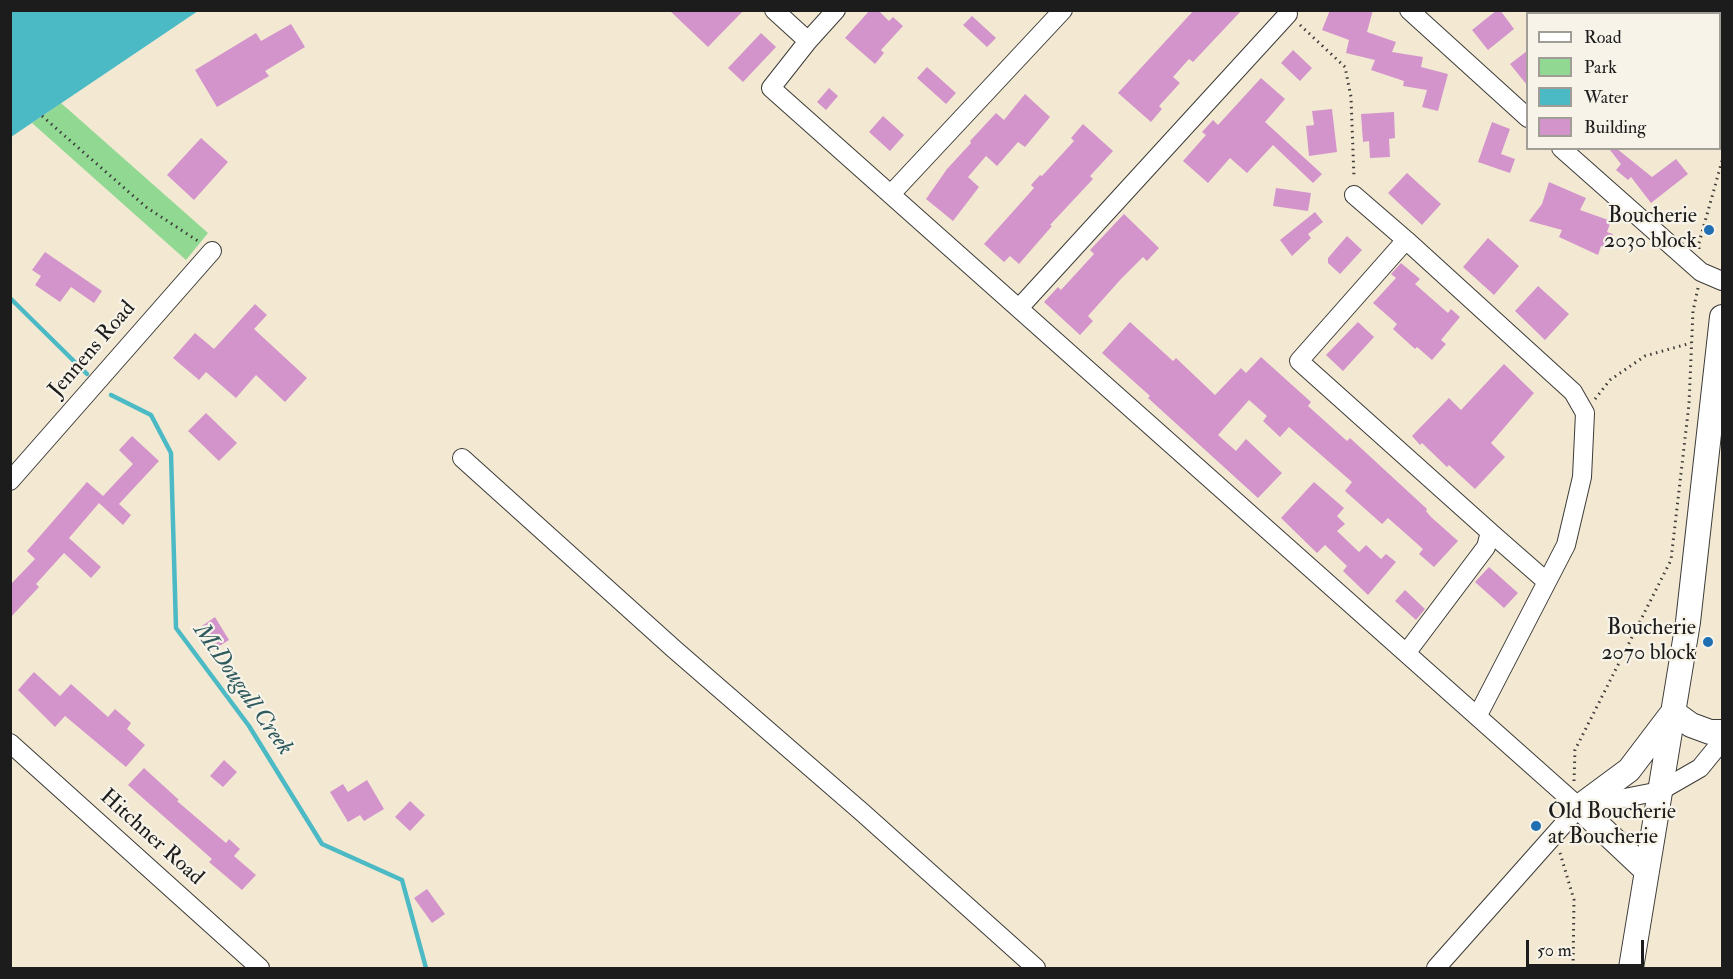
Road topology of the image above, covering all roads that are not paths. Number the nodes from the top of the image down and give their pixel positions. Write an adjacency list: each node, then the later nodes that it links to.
1 (774, 10): 6 (street)
2 (836, 10): 6 (street)
3 (1063, 10): 9 (street)
4 (1409, 10): 7 (street)
5 (1288, 14): 14 (street)
6 (808, 41): 9 (street)
7 (1526, 117)
8 (1563, 150): 13 (street)
9 (891, 194): 14 (street)
10 (1354, 195): 11 (street)
11 (1406, 240): 18 (street); 19 (street)
12 (212, 251): 17 (street, Jennens Road)
13 (1722, 281)
14 (1019, 308): 20 (street)
15 (1722, 318): 21 (main road)
16 (462, 458): 30 (street)
17 (10, 481)
18 (1490, 532): 19 (street); 20 (street)
19 (1547, 582): 22 (street)
20 (1407, 652): 22 (street)
21 (1673, 712): 23 (main road); 26 (main road); 27 (main road)
22 (1478, 715): 27 (street)
23 (1722, 732)
24 (1722, 741): 26 (street)
25 (10, 743): 29 (street, Hitchner Road)
26 (1660, 791): 27 (street); 28 (main road)
27 (1577, 796): 28 (main road); 31 (street)
28 (1647, 871): 32 (main road)
29 (260, 969)
30 (1036, 969)
31 (1436, 969)
32 (1631, 969)

